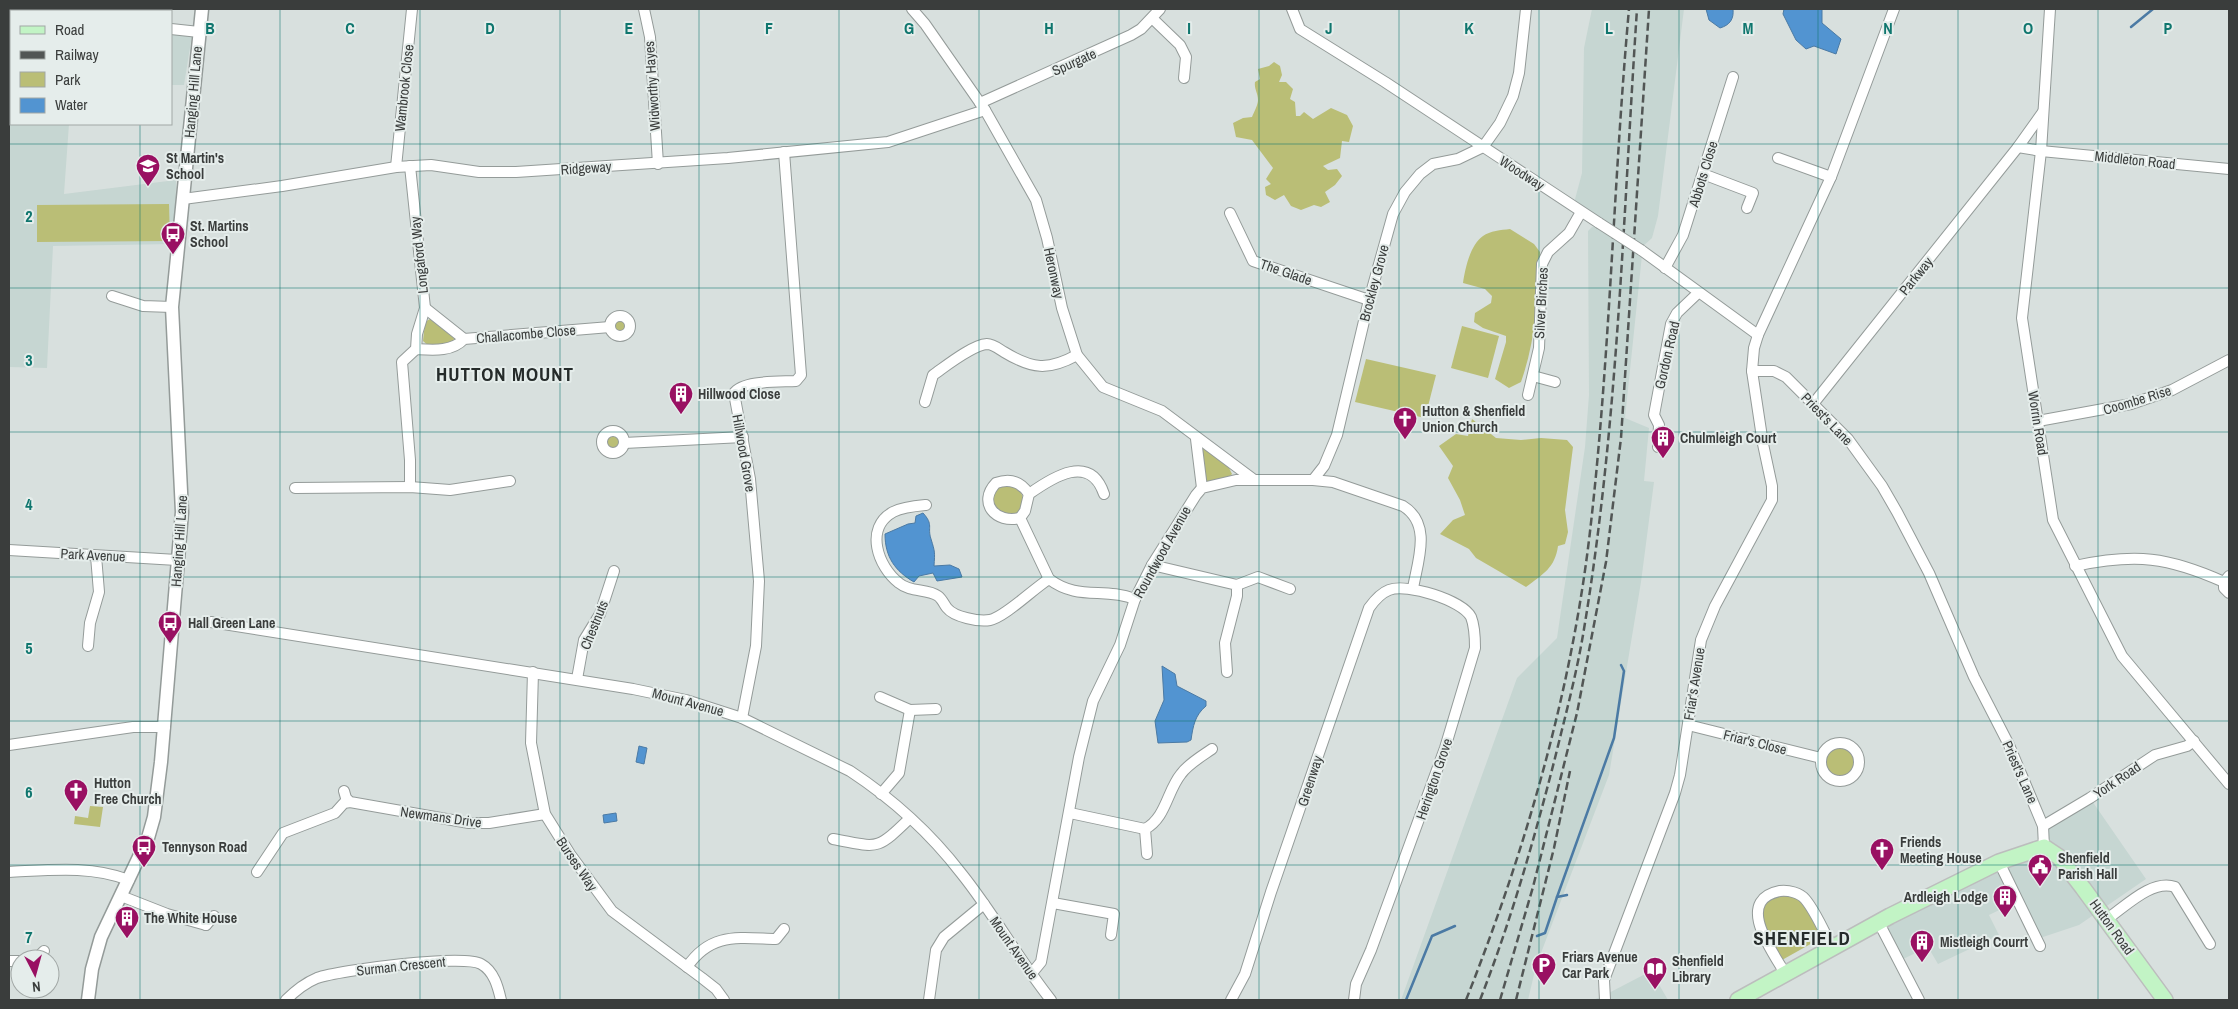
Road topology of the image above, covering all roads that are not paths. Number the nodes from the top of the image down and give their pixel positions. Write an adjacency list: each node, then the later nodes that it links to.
1 (202, 9): 12 (street, Hanging Hill Lane)
2 (412, 9): 24 (street, Wambrook Close)
3 (644, 9): 22 (street, Widworthy Hayes)
4 (912, 9): 15 (street, Heronway)
5 (1160, 9): 10 (street, Spurgate)
6 (1292, 9): 17 (street, Woodway)
7 (1526, 9): 17 (street)
8 (1894, 9): 27 (street)
9 (2050, 9): 16 (street, Worrin Road)
10 (1153, 19): 14 (street); 15 (street, Spurgate)
11 (172, 29): 12 (street)
12 (199, 32): 28 (street, Hanging Hill Lane)
13 (1733, 77): 26 (street, Abbots Close)
14 (1184, 78)
15 (983, 106): 20 (street, Ridgeway); 42 (street, Heronway)
16 (2044, 111): 18 (street, Parkway); 19 (street, Worrin Road)
17 (1483, 147): 30 (street, Woodway); 35 (street, Brockley Grove)
18 (2018, 147): 19 (street); 49 (street, Parkway)
19 (2041, 151): 25 (street, Middleton Road); 50 (street, Worrin Road)
20 (784, 152): 22 (street, Ridgeway); 51 (street, Hillwood Grove)
21 (1778, 158): 27 (street)
22 (658, 164): 23 (street, Ridgeway)
23 (410, 166): 24 (street, Ridgeway); 37 (street, Longaford Way)
24 (396, 167): 28 (street, Ridgeway)
25 (2229, 170)
26 (1703, 174): 29 (street); 32 (street, Abbots Close)
27 (1831, 177): 39 (street)
28 (183, 199): 36 (street, Hanging Hill Lane)
29 (1747, 208)
30 (1581, 212): 32 (street, Woodway, bridge); 45 (street, Silver Birches)
31 (1230, 214): 35 (street, The Glade)
32 (1665, 268): 33 (street, Woodway)
33 (1698, 293): 39 (street, Woodway); 54 (street, Gordon Road)
34 (112, 296): 36 (street)
35 (1368, 300): 55 (street, Brockley Grove)
36 (172, 307): 69 (street, Hanging Hill Lane)
37 (425, 308): 40 (street); 41 (street, Longaford Way)
38 (610, 327): 40 (street, Challacombe Close)
39 (1758, 334): 44 (street)
40 (464, 339): 41 (street, Challacombe Close)
41 (416, 349): 60 (street, Longaford Way)
42 (1077, 355): 48 (street); 52 (street, Heronway)
43 (2229, 360): 50 (street, Coombe Rise)
44 (1752, 371): 49 (street, Priest's Lane); 89 (street, Friar's Avenue)
45 (1533, 376): 46 (street); 47 (street, Silver Birches)
46 (1555, 382)
47 (1528, 395)
48 (925, 402)
49 (1813, 404): 102 (street, Priest's Lane)
50 (2038, 421): 71 (street, Worrin Road)
51 (743, 436): 53 (street); 88 (street, Hillwood Grove)
52 (1196, 439): 56 (street, Heronway); 62 (street)
53 (624, 443)
54 (1658, 446)
55 (1324, 466): 57 (street, Brockley Grove); 59 (street)
56 (1253, 479): 57 (street); 62 (street)
57 (1313, 480): 59 (street)
58 (510, 481): 60 (street)
59 (1333, 482): 76 (street)
60 (410, 487): 61 (street)
61 (295, 488)
62 (1202, 488): 70 (street, Roundwood Avenue)
63 (1029, 494): 64 (street); 66 (street); 66 (street)
64 (1104, 494)
65 (926, 505): 73 (street)
66 (1020, 518): 73 (street)
67 (9, 550): 68 (street, Park Avenue)
68 (96, 556): 69 (street, Park Avenue); 81 (street)
69 (177, 560): 90 (street, Hanging Hill Lane)
70 (1152, 564): 75 (street); 79 (street, Roundwood Avenue)
71 (2075, 566): 74 (street); 91 (street, Worrin Road)
72 (614, 571): 84 (street, Chestnuts)
73 (1049, 579): 79 (street)
74 (2227, 579): 78 (street)
75 (1238, 585): 77 (street); 83 (street)
76 (1413, 588): 133 (street, Greenway); 134 (street, Herington Grove)
77 (1290, 589)
78 (2229, 593)
79 (1135, 599): 99 (street, Roundwood Avenue)
80 (211, 622): 82 (street, Mount Avenue)
81 (88, 646)
82 (533, 672): 84 (street, Mount Avenue); 100 (street, Burses Way)
83 (1227, 672)
84 (577, 679): 88 (street, Mount Avenue)
85 (880, 697): 87 (street)
86 (936, 708): 87 (street)
87 (910, 710): 97 (street)
88 (742, 718): 97 (street, Mount Avenue)
89 (1688, 725): 94 (street, Friar's Close); 135 (street, Friar's Avenue)
90 (165, 727): 92 (street); 110 (street, Hanging Hill Lane)
91 (2194, 742): 95 (street, Worrin Road); 102 (street, York Road)
92 (9, 745)
93 (1212, 749): 103 (street)
94 (1821, 758)
95 (2229, 784)
96 (344, 791): 98 (street)
97 (882, 794): 101 (street, Mount Avenue)
98 (350, 802): 100 (street, Newmans Drive); 109 (street)
99 (1070, 813): 103 (street); 112 (street, Roundwood Avenue)
100 (545, 814): 124 (street, Burses Way)
101 (909, 819): 104 (street); 113 (street, Mount Avenue)
102 (2043, 826): 105 (street, Priest's Lane)
103 (1145, 829): 106 (street)
104 (833, 839)
105 (2044, 847): 107 (main road); 115 (main road, Hutton Road)
106 (1147, 854)
107 (1999, 862): 116 (main road); 122 (street)
108 (9, 872): 110 (street)
109 (257, 872)
110 (129, 880): 111 (street, Hanging Hill Lane)
111 (122, 896): 114 (street); 127 (street, Hanging Hill Lane)
112 (1053, 903): 118 (street); 125 (street, Roundwood Avenue)
113 (984, 904): 125 (street, Mount Avenue); 131 (street)
114 (214, 916)
115 (2107, 919): 120 (street); 138 (main road, Hutton Road)
116 (1879, 922): 121 (main road); 137 (street)
117 (784, 929): 119 (street)
118 (1111, 935)
119 (776, 939): 123 (street); 124 (street)
120 (2210, 944)
121 (1832, 946): 126 (main road); 126 (street)
122 (2040, 946)
123 (783, 948)
124 (687, 967): 130 (street, Burses Way)
125 (1032, 973): 132 (street, Mount Avenue)
126 (1785, 973): 136 (main road)
127 (88, 1000)
128 (286, 1000): 129 (street, Surman Crescent)
129 (501, 1000)
130 (724, 1000)
131 (929, 1000)
132 (1051, 1000)
133 (1231, 1000)
134 (1354, 1000)
135 (1605, 1000)
136 (1738, 1000)
137 (1919, 1000)
138 (2165, 1000)

